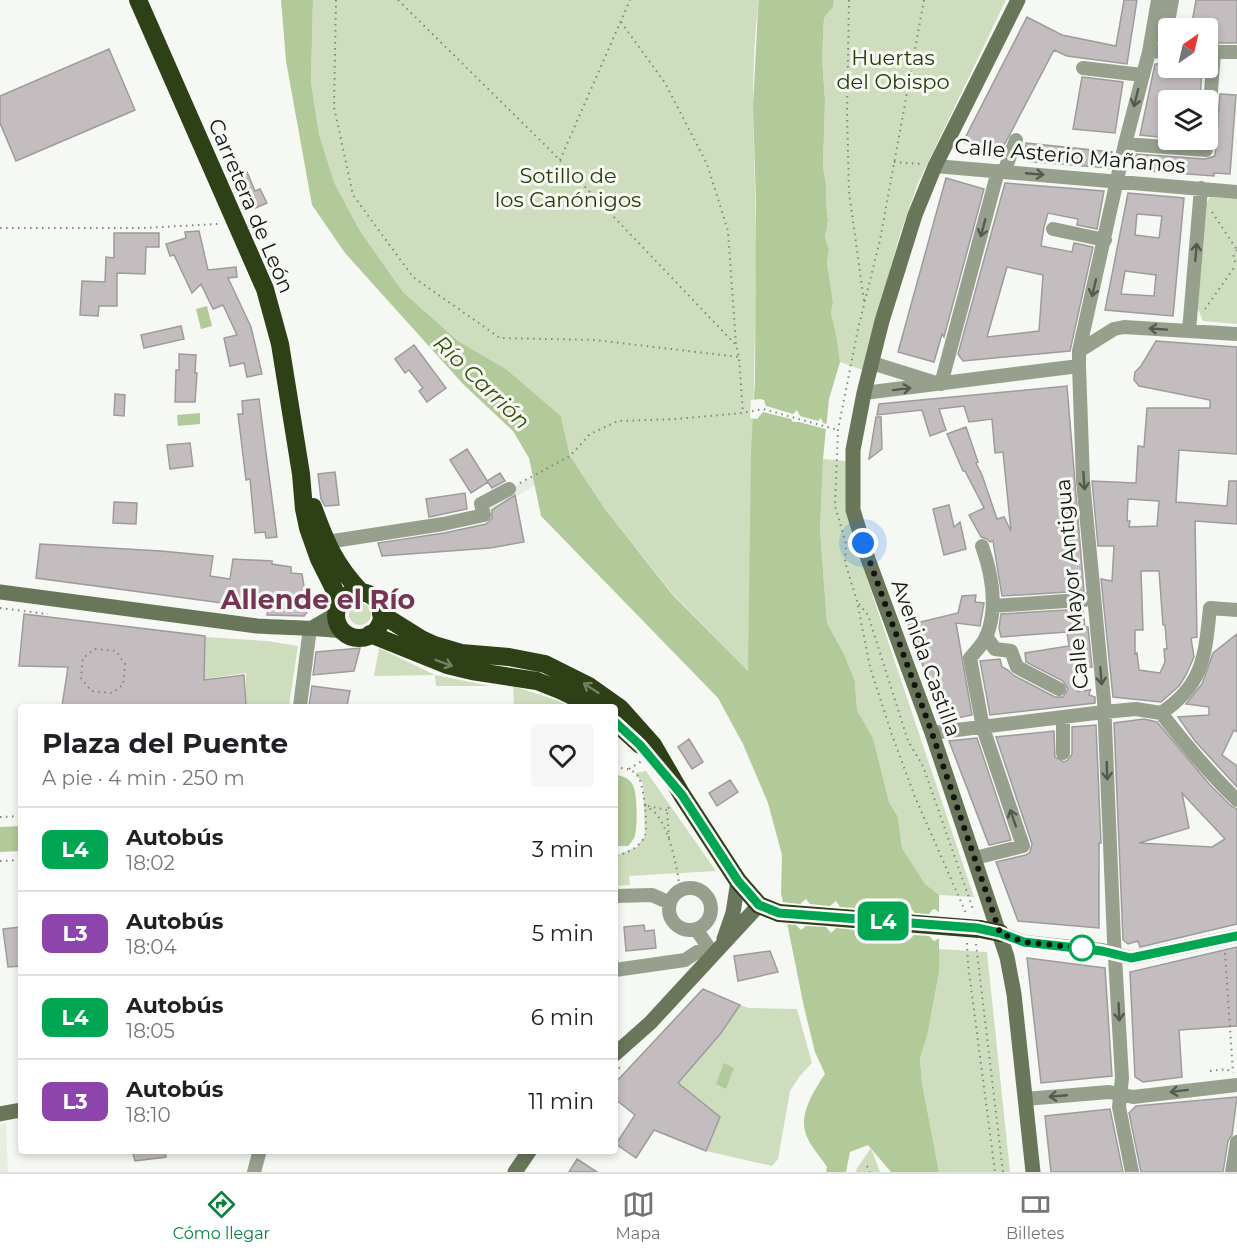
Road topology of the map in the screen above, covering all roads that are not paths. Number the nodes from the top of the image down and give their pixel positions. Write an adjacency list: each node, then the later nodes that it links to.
1 (138, 0): 29 (highway, Carretera de León)
2 (1018, 0): 15 (main road, Avenida Castilla)
3 (1158, 0): 6 (street, Calle Mayor Antigua)
4 (1172, 0): 5 (street)
5 (1169, 18)
6 (1149, 52): 7 (street); 11 (street, Calle Mayor Antigua)
7 (1158, 52)
8 (1218, 52): 9 (street)
9 (1237, 52)
10 (1083, 68): 11 (street)
11 (1142, 75): 13 (street, Calle Mayor Antigua, one-way to 13)
12 (1016, 140): 16 (street)
13 (1125, 144): 14 (street); 17 (street, Calle Mayor Antigua)
14 (1158, 146)
15 (935, 166): 16 (street, Calle Asterio Mañanos); 25 (main road, Avenida Castilla)
16 (1001, 171): 17 (street, Calle Asterio Mañanos, one-way to 17); 27 (street, one-way to 27)
17 (1118, 182): 19 (street, Calle Asterio Mañanos); 21 (street, Calle Mayor Antigua)
18 (1237, 192): 19 (street, Calle Asterio Mañanos)
19 (1201, 195): 22 (street, one-way to 19)
20 (1053, 230): 21 (street)
21 (1105, 240): 24 (street, Calle Mayor Antigua, one-way to 24)
22 (1189, 331): 23 (street); 24 (street, one-way to 24)
23 (1237, 334)
24 (1079, 351): 26 (street, Calle Mayor Antigua)
25 (872, 363): 27 (street); 28 (main road, Avenida Castilla)
26 (1078, 366): 27 (street); 35 (street, Calle Mayor Antigua, one-way to 35)
27 (941, 384): 28 (street, one-way to 27)
28 (864, 393): 54 (main road, Avenida Castilla)
29 (301, 474): 31 (highway, Carretera de León); 37 (highway, Carretera de León)
30 (509, 489): 31 (street)
31 (327, 542): 34 (highway, Carretera de León)
32 (982, 546): 36 (street)
33 (0, 592): 40 (main road)
34 (363, 592): 37 (highway); 39 (highway)
35 (1094, 599): 36 (street); 49 (street, Calle Mayor Antigua)
36 (993, 606): 43 (street)
37 (338, 607): 40 (main road); 41 (highway)
38 (1237, 610): 50 (street)
39 (381, 614): 42 (highway); 47 (highway, one-way to 39)
40 (312, 628): 41 (main road); 45 (street)
41 (343, 631): 42 (highway)
42 (370, 634): 46 (highway, one-way to 46)
43 (987, 636): 44 (street); 53 (street)
44 (1059, 689)
45 (300, 704)
46 (588, 704)
47 (614, 704)
48 (618, 707): 57 (highway, one-way to 48)
49 (1104, 712): 50 (street); 51 (street); 67 (street, Calle Mayor Antigua, one-way to 67)
50 (1161, 713): 56 (street)
51 (1063, 718): 53 (street); 55 (street)
52 (618, 725): 57 (highway)
53 (983, 728): 54 (street); 58 (street, one-way to 53)
54 (932, 733): 58 (main road, Avenida Castilla)
55 (1063, 753)
56 (1237, 800)
57 (673, 804): 59 (highway)
58 (975, 858): 64 (main road, Avenida Castilla)
59 (738, 881): 62 (highway); 66 (main road)
60 (618, 896): 61 (street)
61 (670, 903): 63 (street); 63 (street)
62 (759, 905): 64 (highway, bridge); 66 (main road)
63 (692, 929): 66 (street)
64 (1000, 933): 67 (street); 72 (main road, Avenida Castilla)
65 (1230, 937): 67 (street)
66 (709, 954): 68 (street); 69 (main road)
67 (1114, 954): 71 (street, Calle Mayor Antigua, one-way to 71)
68 (618, 970)
69 (618, 1051)
70 (1236, 1086): 71 (street, one-way to 71)
71 (1121, 1094): 72 (street, one-way to 72); 81 (street, Calle Mayor Antigua)
72 (1025, 1099): 80 (main road, Avenida Castilla)
73 (18, 1111): 74 (main road)
74 (0, 1114)
75 (1237, 1142): 82 (street)
76 (259, 1154): 78 (street)
77 (527, 1154): 79 (main road)
78 (254, 1172)
79 (515, 1172)
80 (1033, 1172)
81 (1132, 1172)
82 (1232, 1172)

